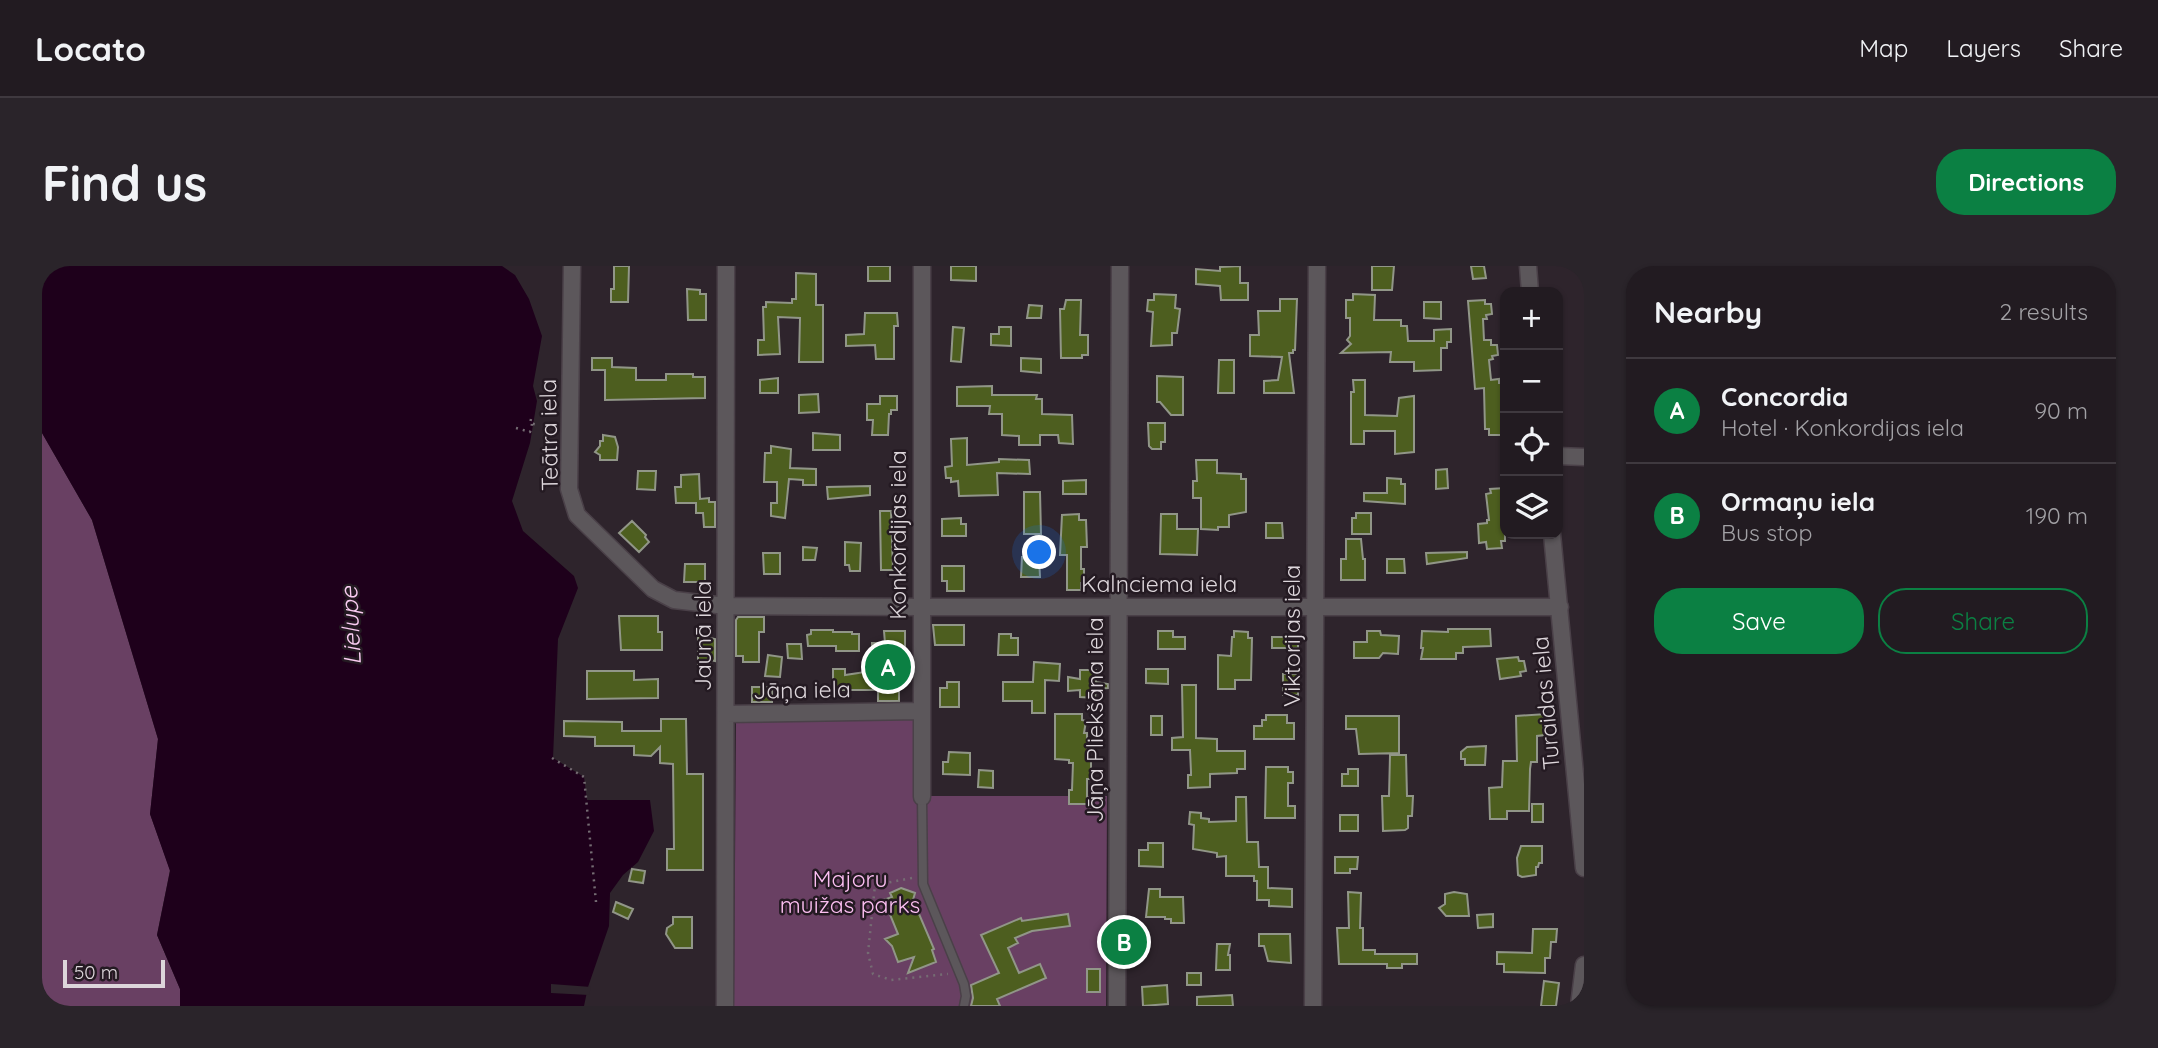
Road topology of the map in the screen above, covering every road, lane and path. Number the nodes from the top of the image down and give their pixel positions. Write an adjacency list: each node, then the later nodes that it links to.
1 (572, 266): 15 (street, Teātra iela)
2 (726, 266): 16 (street, Jaunā iela)
3 (922, 266): 18 (street, Konkordijas iela)
4 (1120, 266): 17 (street, Jāņa Pliekšāna iela)
5 (1317, 266): 20 (street, Viktorijas iela)
6 (1528, 266): 7 (street)
7 (1530, 287)
8 (531, 419): 9 (path)
9 (532, 424): 10 (path); 11 (path)
10 (538, 425)
11 (516, 428)
12 (1563, 456): 13 (street)
13 (1584, 457)
14 (1553, 539): 19 (street, Turaidas iela)
15 (674, 600): 16 (street, Kalnciema iela)
16 (726, 606): 18 (street, Kalnciema iela); 23 (street, Jaunā iela)
17 (1118, 606): 18 (street, Kalnciema iela); 20 (street, Kalnciema iela); 33 (street, Jāņa Pliekšāna iela)
18 (921, 607): 22 (street, Konkordijas iela)
19 (1560, 607): 20 (street, Kalnciema iela); 21 (street, Turaidas iela)
20 (1315, 608): 34 (street, Viktorijas iela)
21 (1577, 698): 26 (street, Turaidas iela)
22 (920, 711): 23 (street, Jāņa iela); 25 (street, Konkordijas iela)
23 (726, 713): 31 (street, Jaunā iela)
24 (552, 758): 28 (path)
25 (922, 797): 27 (lane, Konkordijas iela)
26 (1584, 868)
27 (923, 884): 30 (lane, Konkordijas iela); 30 (path)
28 (596, 902)
29 (1584, 965): 35 (street)
30 (959, 972): 32 (lane, Konkordijas iela)
31 (725, 1006)
32 (964, 1006)
33 (1117, 1006)
34 (1313, 1006)
35 (1579, 1006)

